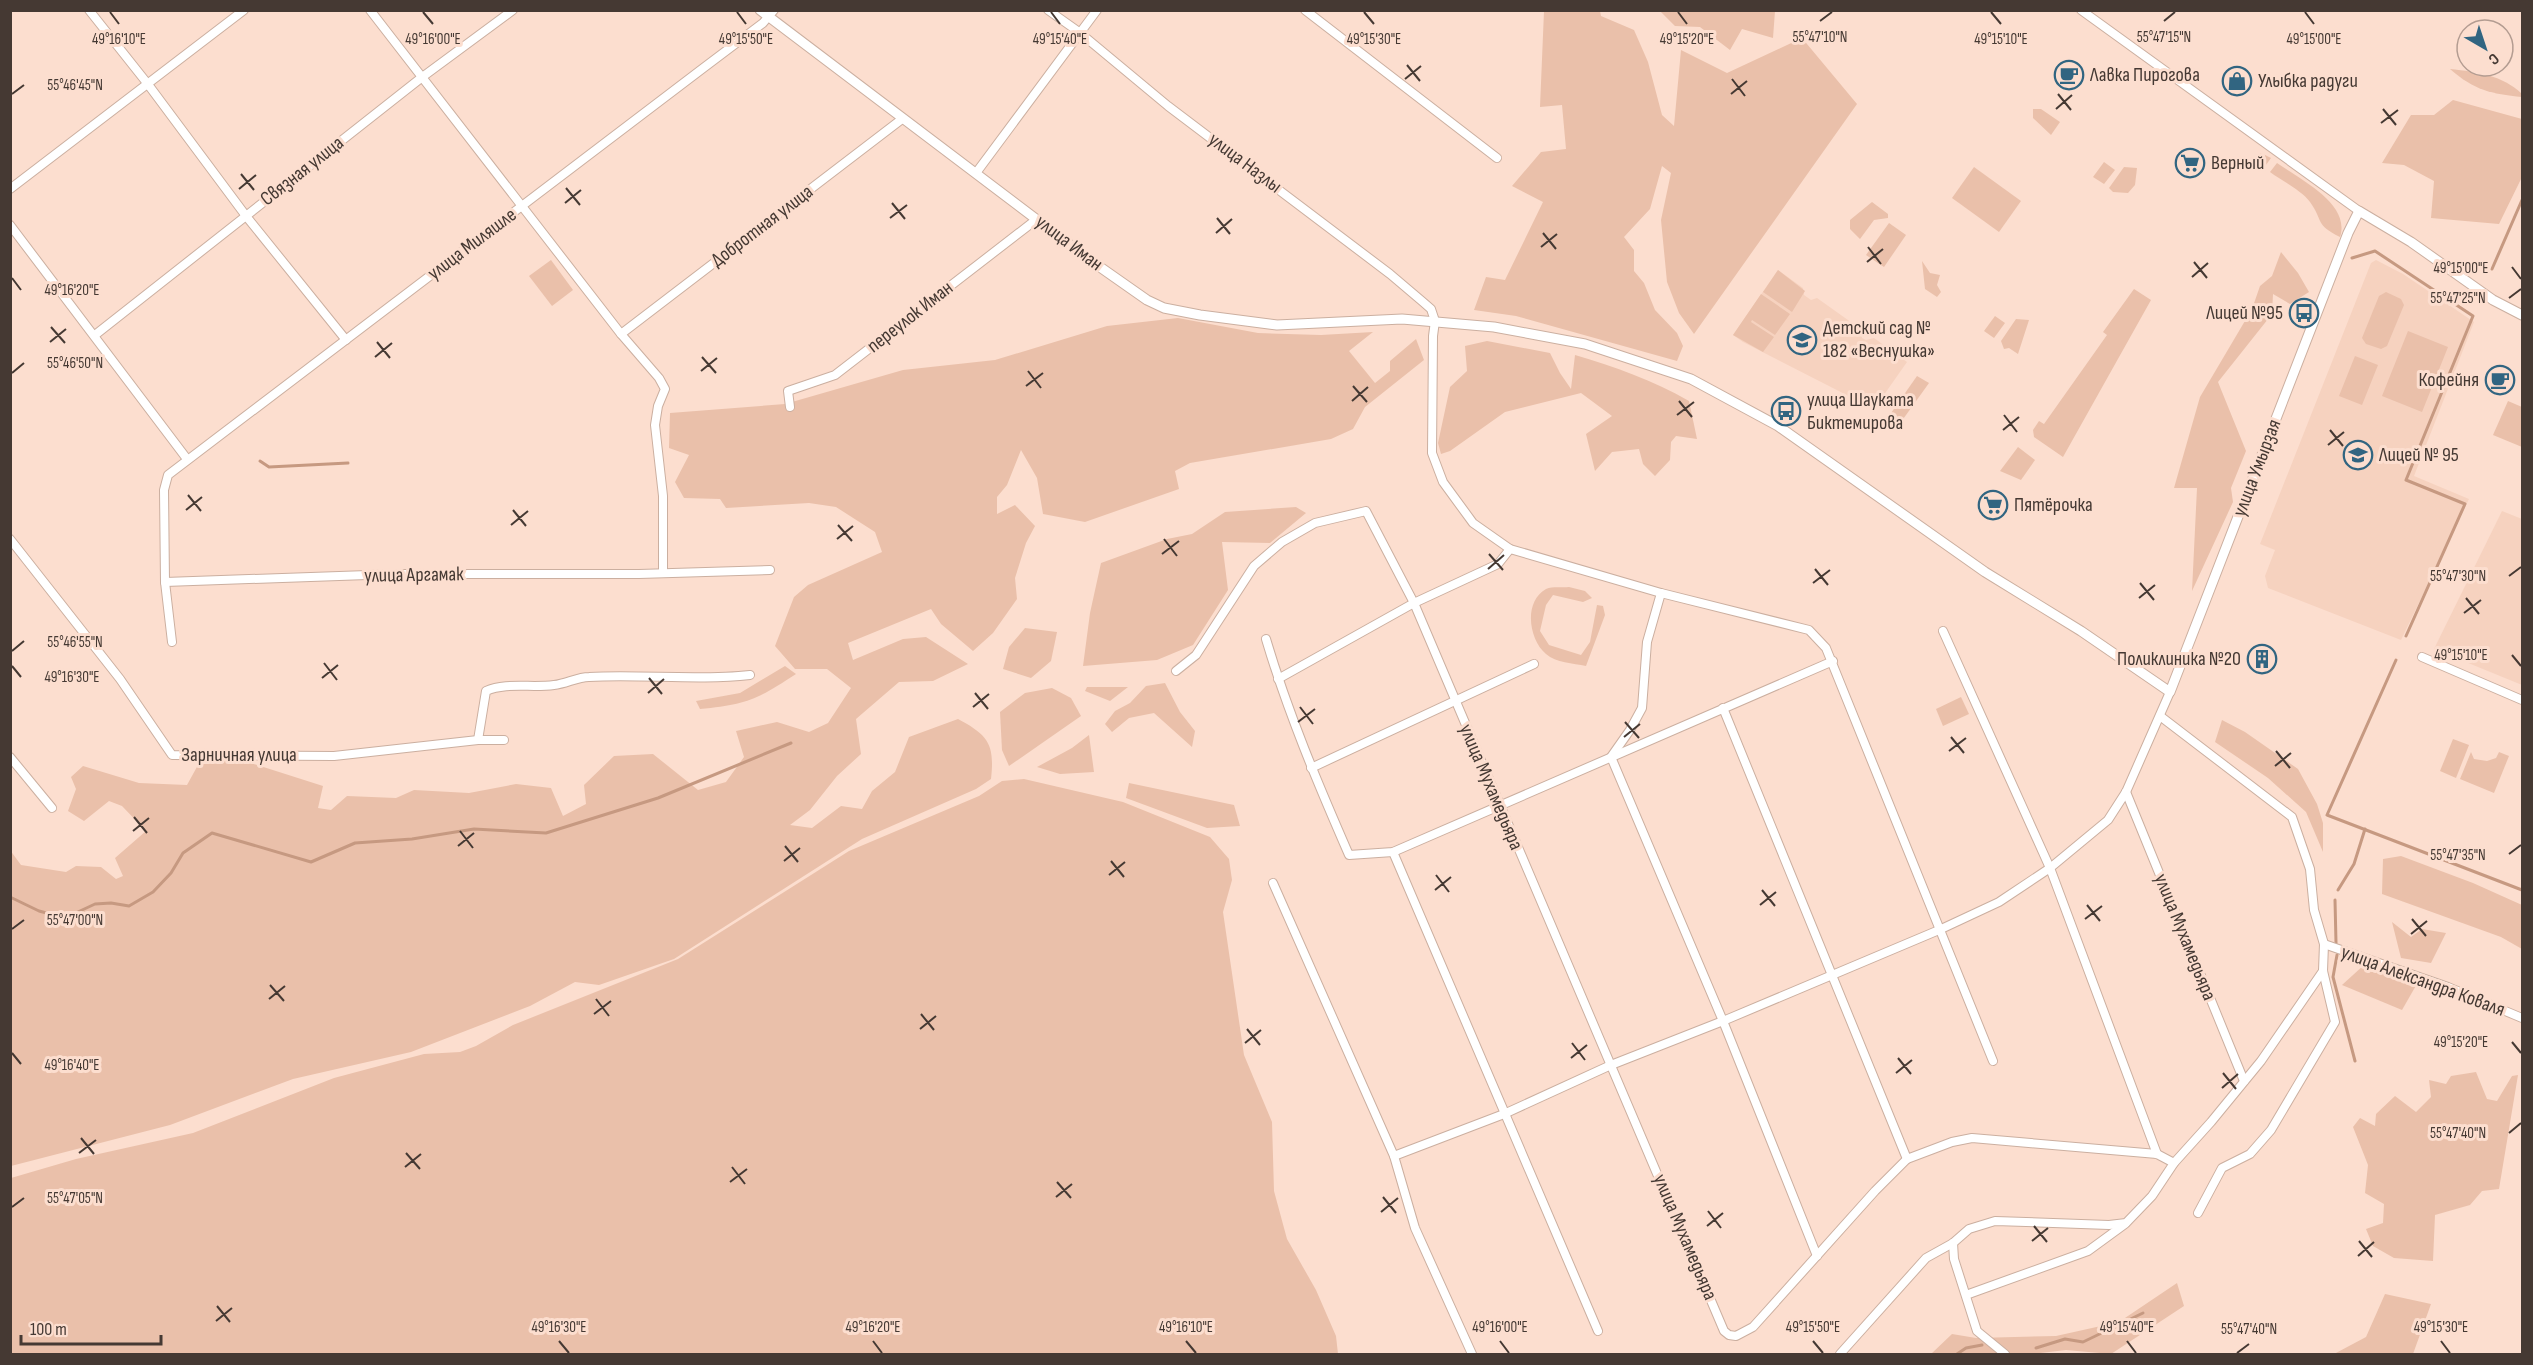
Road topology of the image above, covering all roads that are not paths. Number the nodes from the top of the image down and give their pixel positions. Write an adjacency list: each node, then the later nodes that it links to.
1 (89, 10): 13 (street)
2 (244, 10): 13 (street)
3 (370, 10): 12 (street)
4 (513, 10): 12 (street, Связная улица)
5 (760, 10): 10 (street, улица Иман)
6 (1048, 10): 11 (street, улица Назлы)
7 (1097, 10): 11 (street)
8 (1305, 10): 15 (street)
9 (2081, 10): 19 (street)
10 (771, 14): 14 (street, улица Иман); 18 (street, улица Миляшле)
11 (1079, 32): 16 (street); 24 (street, улица Назлы)
12 (421, 78): 18 (street); 20 (street, Связная улица)
13 (147, 83): 17 (street); 20 (street)
14 (902, 119): 16 (street, улица Иман); 25 (street, Добротная улица)
15 (1497, 158)
16 (976, 173): 21 (street, улица Иман)
17 (10, 189)
18 (522, 207): 25 (street); 27 (street, улица Миляшле)
19 (2359, 211): 23 (street); 46 (street, улица Умырзая)
20 (246, 216): 26 (street, Связная улица); 27 (street)
21 (1037, 219): 24 (street, улица Иман); 28 (street, переулок Иман)
22 (10, 225): 26 (street)
23 (2523, 315)
24 (1435, 321): 31 (street); 46 (street, улица Иман)
25 (621, 334): 33 (street)
26 (94, 335): 29 (street)
27 (345, 340): 29 (street, улица Миляшле)
28 (790, 407)
29 (188, 459): 34 (street, улица Миляшле)
30 (10, 539): 51 (street, Зарничная улица)
31 (1510, 549): 35 (street); 36 (street)
32 (770, 570): 33 (street, улица Аргамак)
33 (663, 571): 34 (street, улица Аргамак)
34 (165, 582): 39 (street)
35 (1661, 593): 41 (street); 54 (street)
36 (1414, 603): 43 (street, улица Мухамедьяра); 45 (street); 48 (street, улица Мухамедьяра)
37 (1943, 631): 60 (street)
38 (1266, 639): 45 (street)
39 (172, 642)
40 (2422, 657): 47 (street)
41 (1833, 661): 49 (street); 62 (street)
42 (1534, 664): 48 (street)
43 (1176, 671)
44 (750, 675): 51 (street)
45 (1278, 679): 55 (street)
46 (2170, 692): 50 (street, улица Умырзая)
47 (2523, 700)
48 (1454, 701): 55 (street); 57 (street, улица Мухамедьяра)
49 (1723, 708): 54 (street); 65 (street)
50 (2160, 716): 56 (street, улица Умырзая); 63 (street)
51 (478, 740): 52 (street, Зарничная улица)
52 (504, 740)
53 (10, 757): 58 (street)
54 (1611, 757): 57 (street); 67 (street)
55 (1311, 768): 59 (street)
56 (2126, 792): 60 (street); 70 (street, улица Мухамедьяра)
57 (1499, 805): 59 (street); 69 (street, улица Мухамедьяра)
58 (52, 808)
59 (1393, 852): 71 (street)
60 (2050, 868): 62 (street); 72 (street)
61 (1273, 883): 73 (street)
62 (1939, 930): 65 (street); 68 (street)
63 (2324, 944): 64 (street); 66 (street, улица Александра Коваля)
64 (2324, 971): 70 (street); 76 (street)
65 (1830, 976): 67 (street); 74 (street)
66 (2523, 1018)
67 (1723, 1021): 69 (street); 79 (street)
68 (1993, 1061)
69 (1611, 1065): 71 (street); 79 (street, улица Мухамедьяра)
70 (2244, 1081): 75 (street)
71 (1504, 1114): 73 (street); 81 (street)
72 (2157, 1154): 74 (street); 75 (street)
73 (1394, 1156): 82 (street)
74 (1907, 1159): 79 (street)
75 (2174, 1163): 77 (street)
76 (2198, 1214)
77 (2126, 1223): 78 (street); 80 (street)
78 (1953, 1243): 80 (street); 83 (street)
79 (1817, 1256)
80 (1966, 1295): 84 (street)
81 (1598, 1331)
82 (1472, 1354)
83 (1840, 1354)
84 (2005, 1354)

